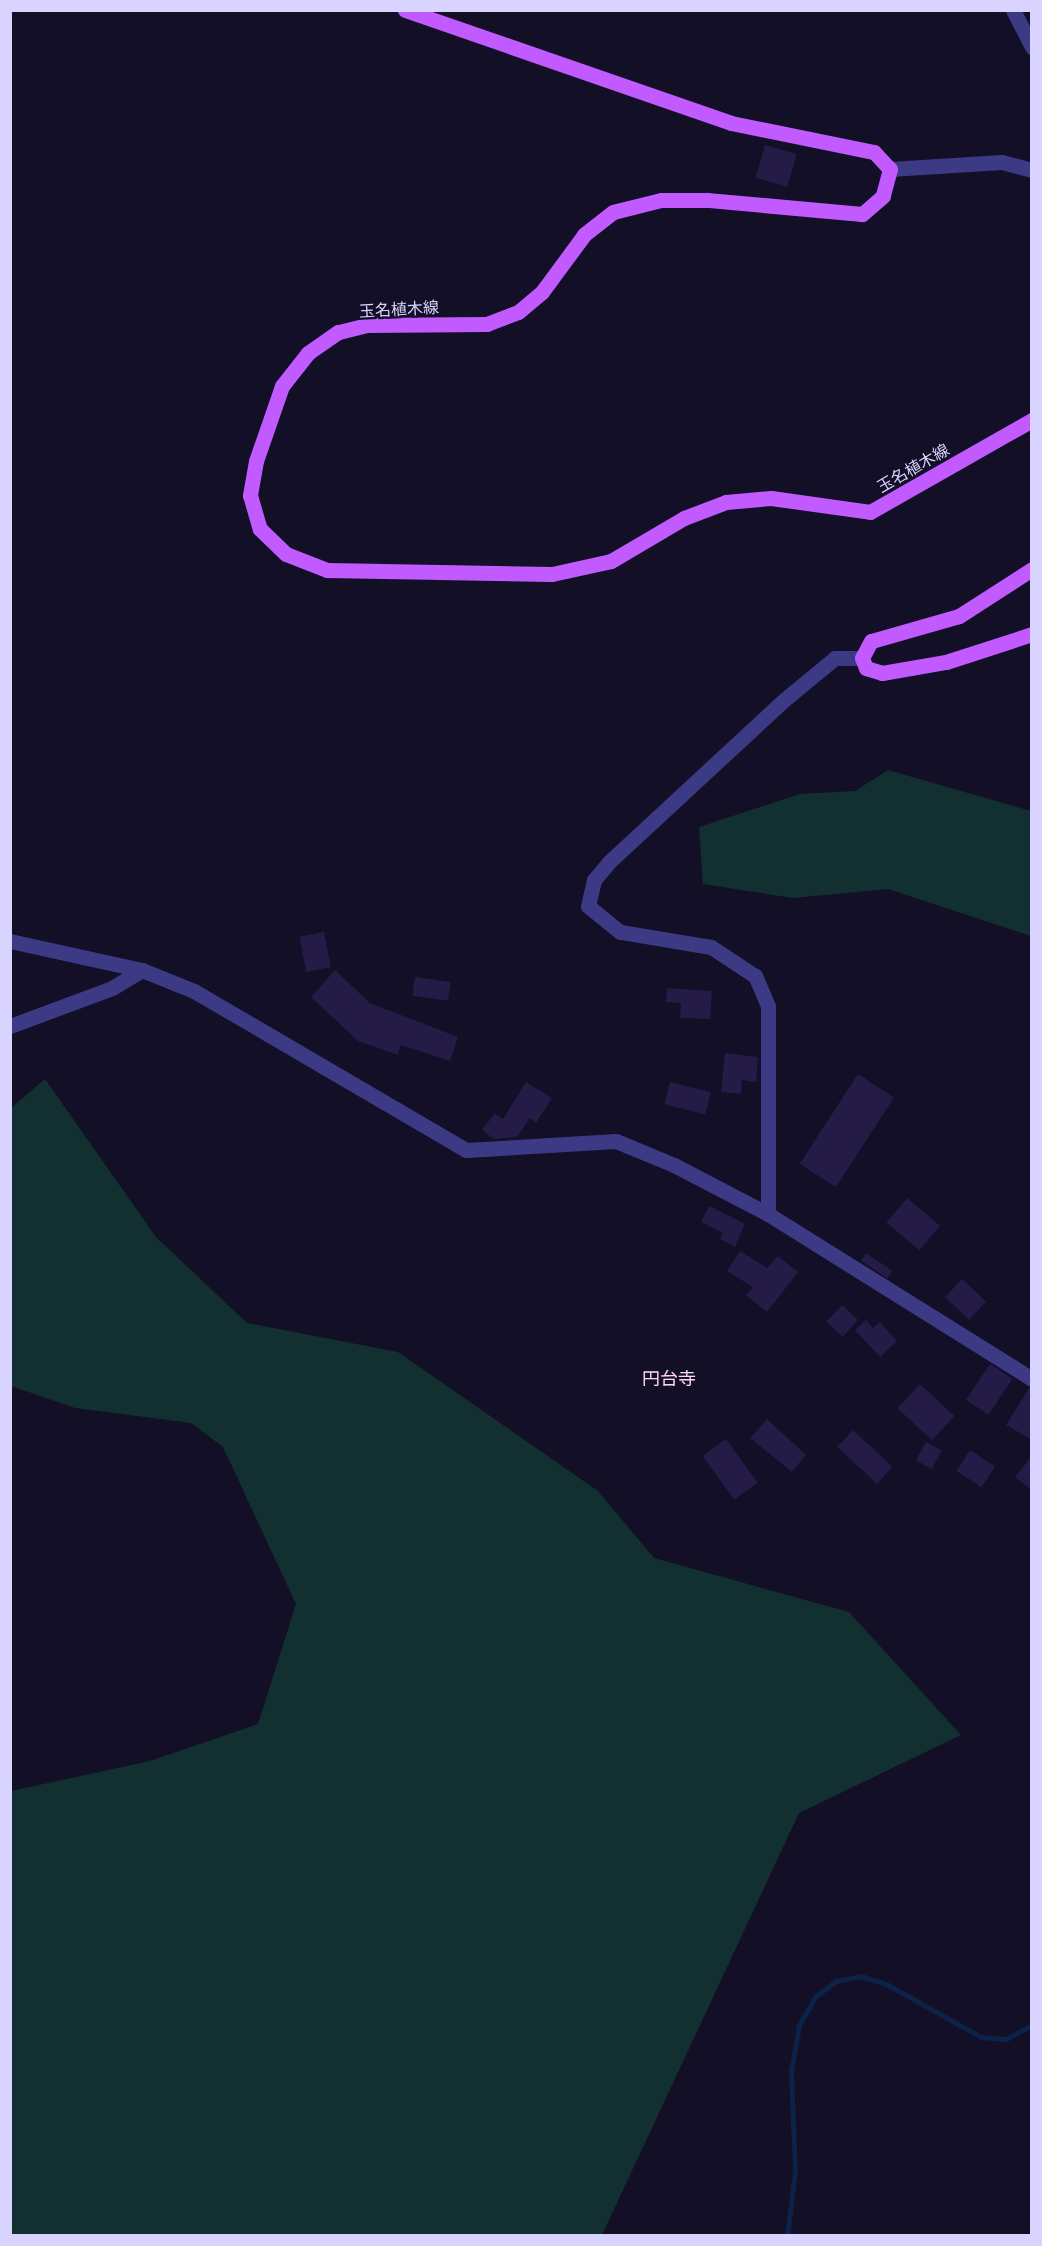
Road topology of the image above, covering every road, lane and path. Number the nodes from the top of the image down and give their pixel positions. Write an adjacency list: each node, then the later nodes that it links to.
1 (405, 10): 4 (main road)
2 (1013, 10): 3 (street)
3 (1032, 47)
4 (890, 169): 5 (street); 6 (main road, 玉名植木線)
5 (1032, 170)
6 (1032, 420)
7 (1032, 569): 9 (main road)
8 (1032, 634): 9 (main road)
9 (862, 658): 13 (street)
10 (10, 941): 11 (street)
11 (142, 970): 12 (street); 13 (street)
12 (10, 1026)
13 (768, 1214): 14 (street)
14 (1032, 1379)

